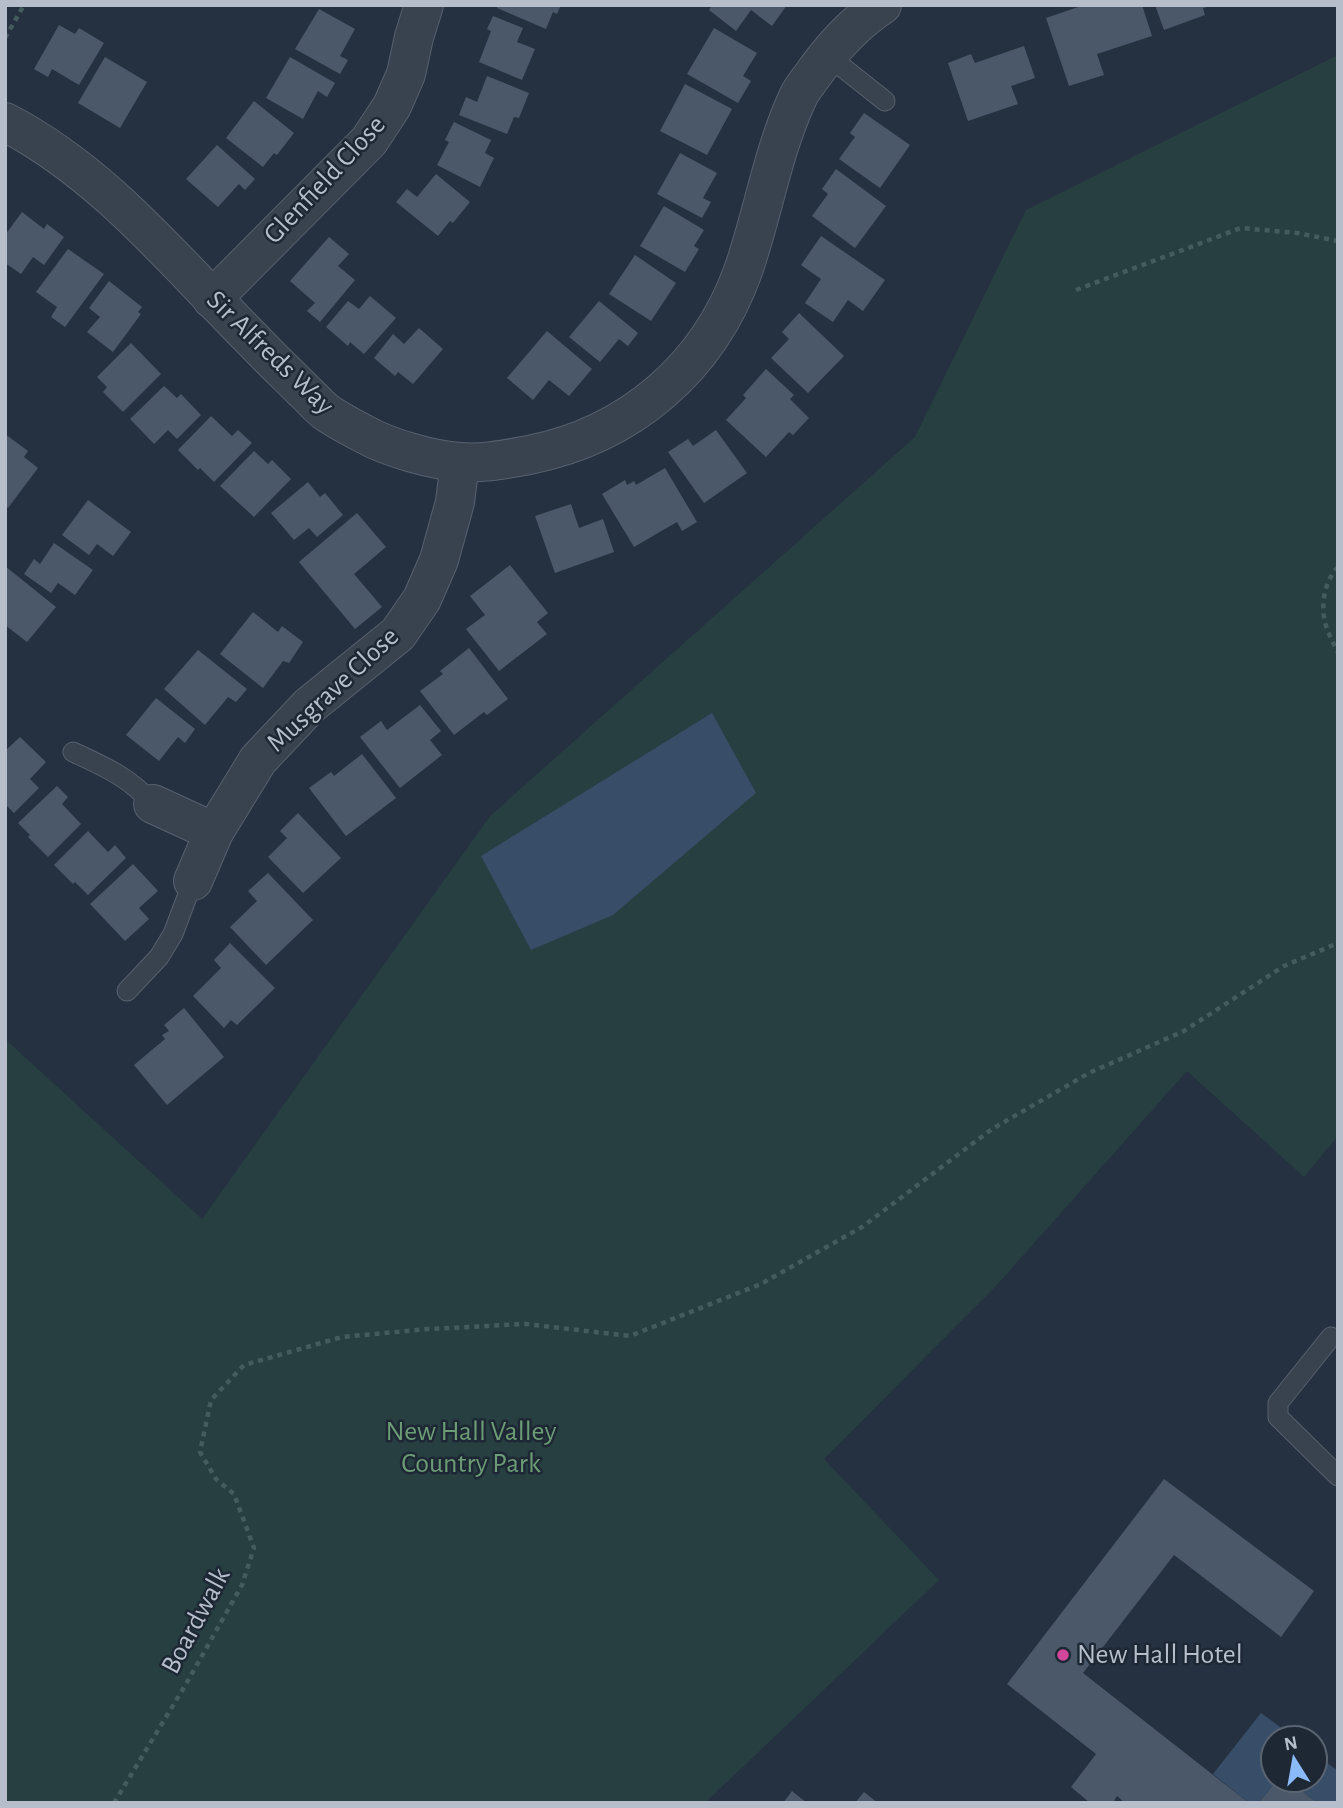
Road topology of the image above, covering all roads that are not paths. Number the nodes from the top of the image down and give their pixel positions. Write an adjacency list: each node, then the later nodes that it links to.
1 (424, 5): 6 (street, Glenfield Close)
2 (882, 5): 3 (street, Sir Alfreds Way)
3 (827, 55): 4 (lane); 7 (street, Sir Alfreds Way)
4 (885, 101)
5 (5, 122): 6 (street, Sir Alfreds Way)
6 (212, 299): 7 (street, Sir Alfreds Way)
7 (460, 462): 10 (street, Musgrave Close)
8 (73, 752): 9 (lane)
9 (153, 804): 10 (street)
10 (214, 832): 11 (street, Musgrave Close)
11 (193, 881): 12 (lane)
12 (127, 991)
13 (1331, 1338): 14 (lane)
14 (1338, 1475)

